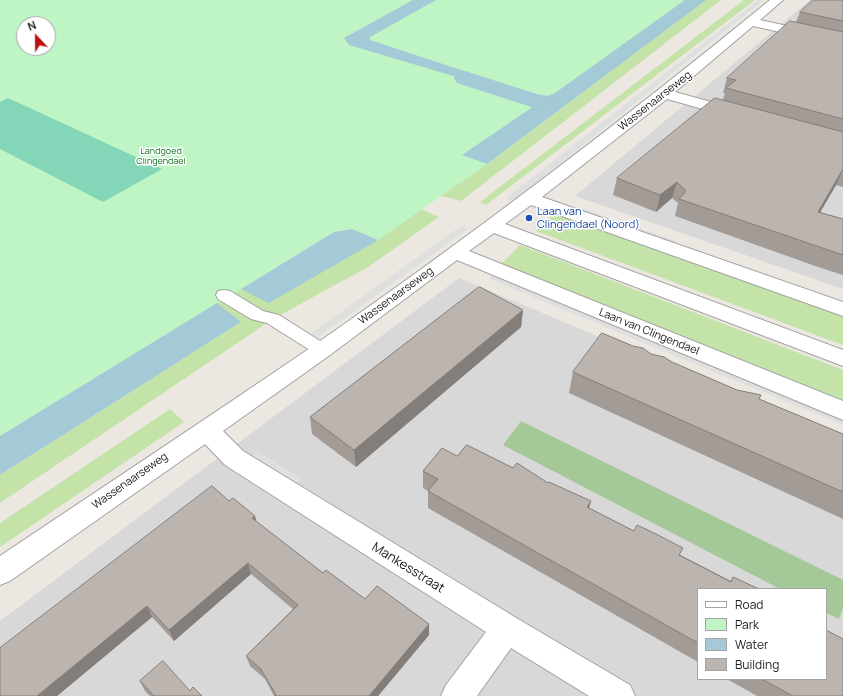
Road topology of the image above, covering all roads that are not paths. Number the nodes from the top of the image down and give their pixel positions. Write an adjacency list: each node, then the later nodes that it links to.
1 (777, 0): 2 (street, Wassenaarseweg)
2 (752, 22): 3 (street); 4 (street, Wassenaarseweg)
3 (843, 42)
4 (664, 94): 5 (street); 6 (street, Wassenaarseweg)
5 (746, 116)
6 (529, 198): 7 (street, Wassenaarseweg); 10 (street)
7 (491, 224): 8 (street, Wassenaarseweg); 12 (street)
8 (455, 252): 11 (street, Wassenaarseweg); 13 (street, Laan van Clingendael)
9 (224, 295): 11 (lane)
10 (843, 309)
11 (322, 350): 14 (street, Wassenaarseweg)
12 (843, 358)
13 (843, 411)
14 (206, 429): 15 (street, Wassenaarseweg); 16 (street, Mankesstraat)
15 (0, 572)
16 (507, 629): 17 (street); 18 (street, Mankesstraat)
17 (457, 696)
18 (619, 696)

